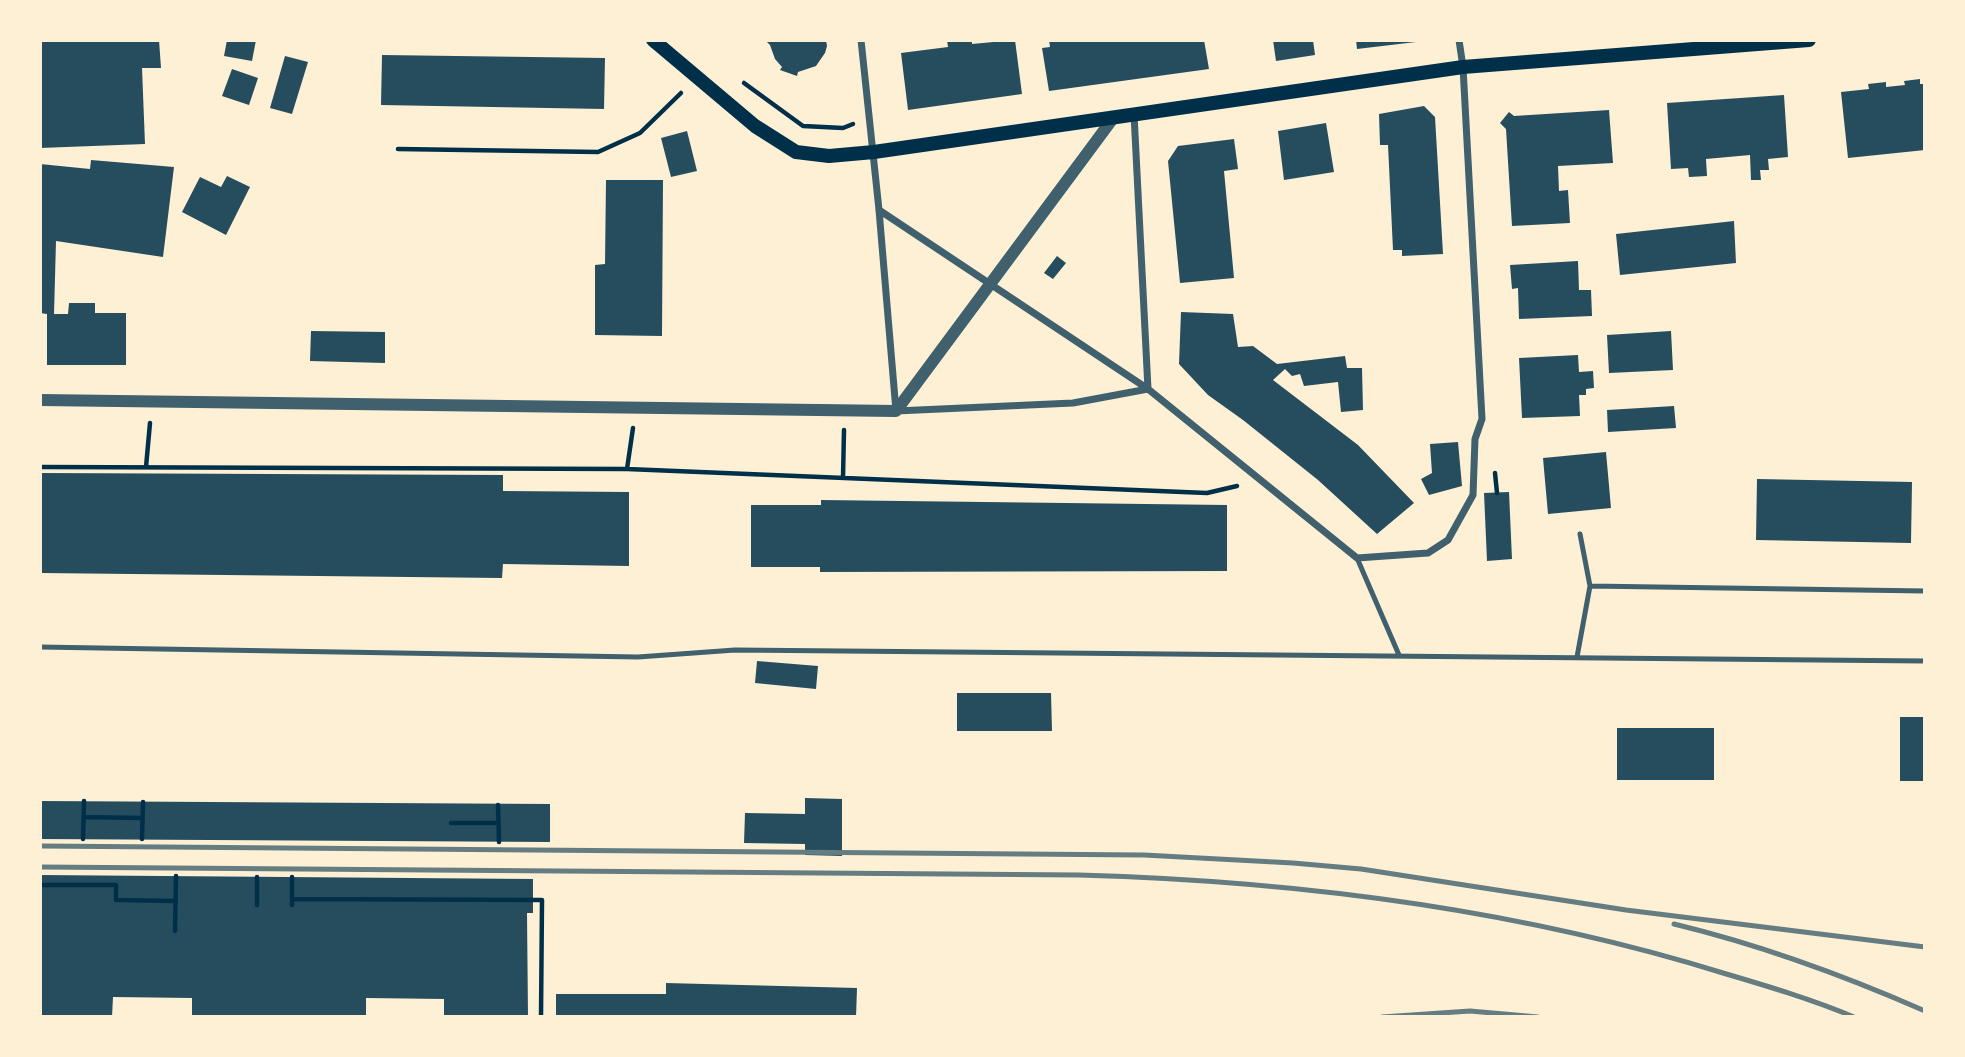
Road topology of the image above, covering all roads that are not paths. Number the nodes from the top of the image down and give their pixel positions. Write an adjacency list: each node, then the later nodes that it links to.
1 (653, 40): 8 (main road)
2 (861, 40): 8 (street)
3 (1459, 40): 5 (street)
4 (1809, 40): 5 (main road)
5 (1463, 67): 6 (main road); 15 (street)
6 (1134, 114): 7 (main road); 11 (street)
7 (1114, 117): 8 (main road); 10 (street)
8 (874, 152): 9 (street)
9 (879, 210): 10 (street); 13 (street)
10 (989, 285): 11 (street); 13 (street)
11 (1148, 389): 13 (street); 15 (street)
12 (40, 400): 13 (street)
13 (896, 411)
14 (1580, 534): 16 (lane)
15 (1357, 558): 19 (lane)
16 (1590, 586): 17 (lane); 20 (lane)
17 (1925, 591)
18 (40, 647): 19 (lane)
19 (1399, 655): 20 (lane)
20 (1577, 657): 21 (lane)
21 (1925, 661)

